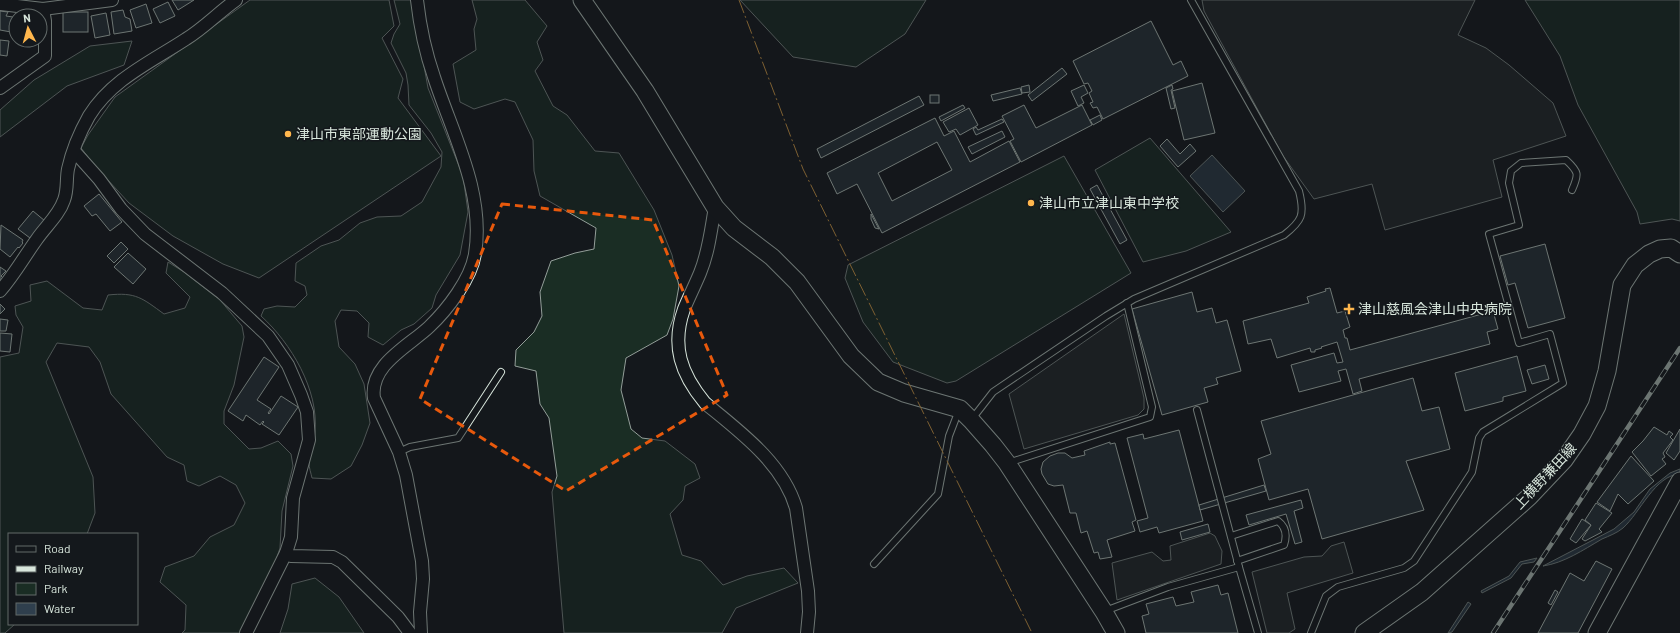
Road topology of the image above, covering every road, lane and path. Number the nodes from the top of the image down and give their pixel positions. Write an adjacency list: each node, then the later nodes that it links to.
1 (112, 0): 8 (street)
2 (236, 0): 13 (street)
3 (417, 0): 22 (street)
4 (582, 0): 15 (street)
5 (1191, 0): 18 (lane)
6 (0, 4): 7 (street)
7 (34, 8)
8 (48, 8)
9 (45, 48): 11 (street)
10 (0, 76): 11 (street)
11 (13, 78): 12 (street)
12 (0, 88)
13 (74, 151): 17 (street); 26 (street)
14 (1572, 190): 36 (lane)
15 (715, 207): 21 (street); 33 (street)
16 (1680, 254): 37 (street, 上横野兼田線)
17 (0, 291)
18 (1127, 303): 21 (lane); 23 (lane)
19 (501, 372): 22 (lane)
20 (1197, 410): 25 (lane)
21 (965, 414): 23 (street); 27 (lane)
22 (399, 452): 32 (street)
23 (1006, 464): 29 (street)
24 (1680, 481): 38 (street)
25 (1231, 536): 28 (lane); 28 (lane)
26 (286, 554): 30 (street); 31 (street)
27 (874, 564)
28 (1238, 564): 29 (lane); 35 (lane)
29 (1104, 612): 34 (street)
30 (246, 633)
31 (410, 633)
32 (421, 633)
33 (807, 633)
34 (1116, 633)
35 (1258, 633)
36 (1311, 633)
37 (1364, 633)
38 (1597, 633)

